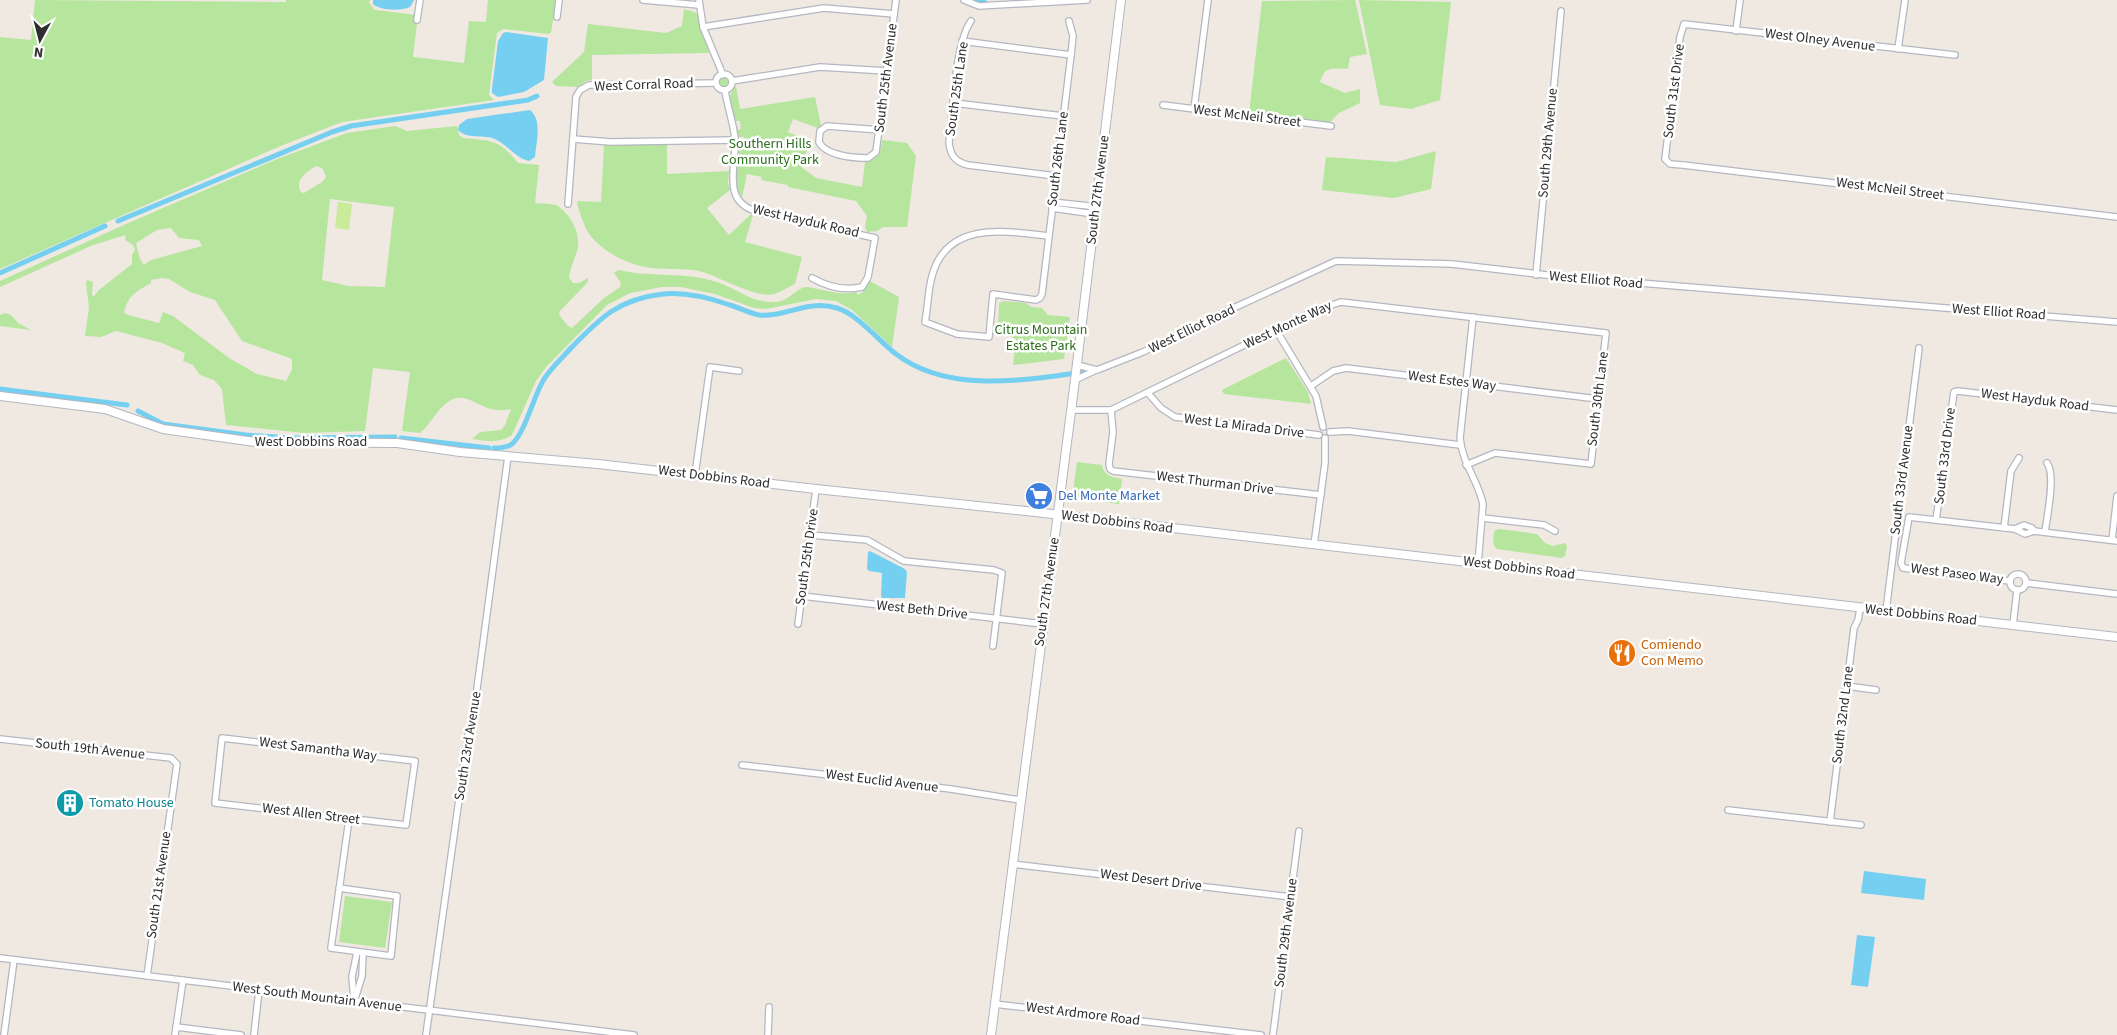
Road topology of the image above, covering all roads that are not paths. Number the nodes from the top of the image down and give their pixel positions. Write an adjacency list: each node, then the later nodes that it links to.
1 (420, 0): 15 (street)
2 (560, 0): 14 (street)
3 (643, 0): 11 (street)
4 (896, 0): 13 (street, South 25th Avenue)
5 (964, 0): 6 (street)
6 (1087, 0)
7 (1121, 0): 42 (main road, South 27th Avenue)
8 (1208, 0): 32 (street)
9 (1740, 0): 20 (street)
10 (1905, 0): 22 (street)
11 (699, 3): 19 (street)
12 (1561, 11): 45 (street, South 29th Avenue)
13 (894, 14): 19 (street); 25 (street, South 25th Avenue)
14 (557, 17)
15 (417, 20)
16 (971, 21): 21 (street, South 25th Lane)
17 (1069, 21): 23 (street, South 26th Lane)
18 (1684, 24): 20 (street, West Olney Avenue); 38 (street, South 31st Drive)
19 (703, 27): 26 (street)
20 (1736, 31): 22 (street, West Olney Avenue)
21 (962, 41): 23 (street); 30 (street, South 25th Lane)
22 (1898, 49): 24 (street, West Olney Avenue)
23 (1071, 55): 33 (street, South 26th Lane)
24 (1955, 55)
25 (887, 71): 27 (street); 35 (street, South 25th Avenue)
26 (722, 75): 27 (street); 28 (street)
27 (732, 81): 29 (street)
28 (716, 83): 29 (street); 36 (street, West Corral Road)
29 (725, 90): 37 (street)
30 (954, 103): 33 (street); 39 (street, South 25th Lane)
31 (1163, 105): 32 (street, West McNeil Street)
32 (1194, 109): 34 (street, West McNeil Street)
33 (1063, 116): 39 (street, South 26th Lane)
34 (1330, 126)
35 (880, 130): 35 (street, South 25th Avenue)
36 (573, 139): 37 (street); 40 (street)
37 (735, 140): 46 (street, West Hayduk Road)
38 (1665, 160): 43 (street, West McNeil Street)
39 (1056, 176): 41 (street, South 26th Lane)
40 (568, 204)
41 (1052, 205): 42 (street); 44 (street, South 26th Lane)
42 (1096, 210): 54 (main road, South 27th Avenue)
43 (2117, 217)
44 (1048, 236): 44 (street, South 26th Lane)
45 (1536, 275): 48 (street, West Elliot Road); 53 (street, West Elliot Road)
46 (812, 278)
47 (1473, 318): 49 (street, West Monte Way); 50 (street, West Monte Way); 55 (street)
48 (2117, 322)
49 (1276, 330): 56 (street); 58 (street, West Monte Way)
50 (1606, 333): 60 (street, South 30th Lane)
51 (1919, 348): 94 (street, South 33rd Avenue)
52 (739, 370): 72 (street)
53 (1097, 370): 54 (street); 54 (street, West Elliot Road)
54 (1076, 373): 61 (main road, South 27th Avenue)
55 (1465, 383): 56 (street, West Estes Way); 60 (street, West Estes Way); 67 (street)
56 (1310, 386): 64 (street)
57 (1954, 392): 63 (street, West Hayduk Road); 78 (street, South 33rd Drive)
58 (1148, 393): 62 (street, West Monte Way); 66 (street, West La Mirada Drive)
59 (0, 396): 68 (main road, West Dobbins Road)
60 (1598, 399): 71 (street, South 30th Lane)
61 (1072, 410): 62 (street, West Monte Way); 76 (main road, South 27th Avenue)
62 (1111, 410): 74 (street, West Thurman Drive)
63 (2117, 410)
64 (1323, 428): 65 (street); 66 (street)
65 (1330, 432): 66 (street); 67 (street)
66 (1322, 436): 74 (street)
67 (1460, 445): 71 (street)
68 (508, 456): 72 (main road, West Dobbins Road); 126 (street, South 23rd Avenue)
69 (2019, 458): 79 (street)
70 (2047, 463): 83 (street)
71 (1466, 465): 77 (street)
72 (695, 475): 73 (main road, West Dobbins Road)
73 (816, 489): 76 (main road, West Dobbins Road); 84 (street, South 25th Drive)
74 (1321, 495): 86 (street)
75 (2117, 496): 85 (street)
76 (1058, 515): 86 (main road, West Dobbins Road); 97 (main road, South 27th Avenue)
77 (1483, 518): 81 (street); 87 (street)
78 (1936, 520): 79 (street); 88 (street, West Paseo Way)
79 (2004, 528): 80 (street)
80 (2015, 529): 82 (street); 82 (street)
81 (1555, 531)
82 (2034, 531): 83 (street)
83 (2045, 532): 85 (street)
84 (811, 535): 92 (street, South 25th Drive); 95 (street)
85 (2114, 540)
86 (1314, 545): 87 (main road, West Dobbins Road)
87 (1478, 564): 93 (main road, West Dobbins Road)
88 (2010, 580): 89 (street, West Paseo Way); 90 (street, West Paseo Way)
89 (2026, 583): 90 (street, West Paseo Way); 91 (street, West Paseo Way)
90 (2017, 590): 98 (street)
91 (2117, 594)
92 (802, 596): 95 (street, West Beth Drive); 96 (street, South 25th Drive)
93 (1860, 609): 94 (main road, West Dobbins Road); 101 (street, South 32nd Lane)
94 (1886, 612): 98 (main road, West Dobbins Road)
95 (997, 618): 97 (street, West Beth Drive); 100 (street)
96 (798, 624)
97 (1043, 624): 106 (main road, South 27th Avenue)
98 (2014, 626): 99 (main road, West Dobbins Road)
99 (2117, 637)
100 (993, 646)
101 (1847, 686): 102 (street); 110 (street, South 32nd Lane)
102 (1876, 690)
103 (0, 739): 104 (street, South 19th Avenue)
104 (177, 764): 120 (street, South 21st Avenue)
105 (742, 765): 106 (street, West Euclid Avenue)
106 (1020, 800): 114 (main road, South 27th Avenue)
107 (215, 803): 109 (street, West Allen Street); 111 (street, West Samantha Way)
108 (1728, 810): 110 (street)
109 (349, 819): 111 (street, West Allen Street); 115 (street)
110 (1830, 822): 112 (street)
111 (406, 825)
112 (1861, 825)
113 (1299, 831): 116 (street, South 29th Avenue)
114 (1012, 864): 116 (street, West Desert Drive); 124 (main road, South 27th Avenue)
115 (339, 888): 117 (street); 117 (street)
116 (1291, 897): 138 (street, South 29th Avenue)
117 (360, 952): 123 (street); 123 (street)
118 (0, 958): 119 (street, West South Mountain Avenue)
119 (14, 960): 120 (street, West South Mountain Avenue); 129 (street)
120 (147, 976): 121 (street, West South Mountain Avenue)
121 (183, 980): 122 (street, West South Mountain Avenue); 127 (street)
122 (259, 990): 123 (street, West South Mountain Avenue); 132 (street)
123 (354, 1002): 126 (street, West South Mountain Avenue)
124 (994, 1004): 136 (main road, South 27th Avenue); 137 (street, West Ardmore Road)
125 (769, 1007): 135 (street)
126 (430, 1011): 128 (street, West South Mountain Avenue); 133 (street, South 23rd Avenue)
127 (176, 1027): 130 (street); 131 (street)
128 (603, 1033): 134 (street, West South Mountain Avenue)
129 (4, 1035)
130 (175, 1035)
131 (241, 1035)
132 (254, 1035)
133 (426, 1035)
134 (634, 1035)
135 (768, 1035)
136 (991, 1035)
137 (1261, 1035)
138 (1273, 1035)

